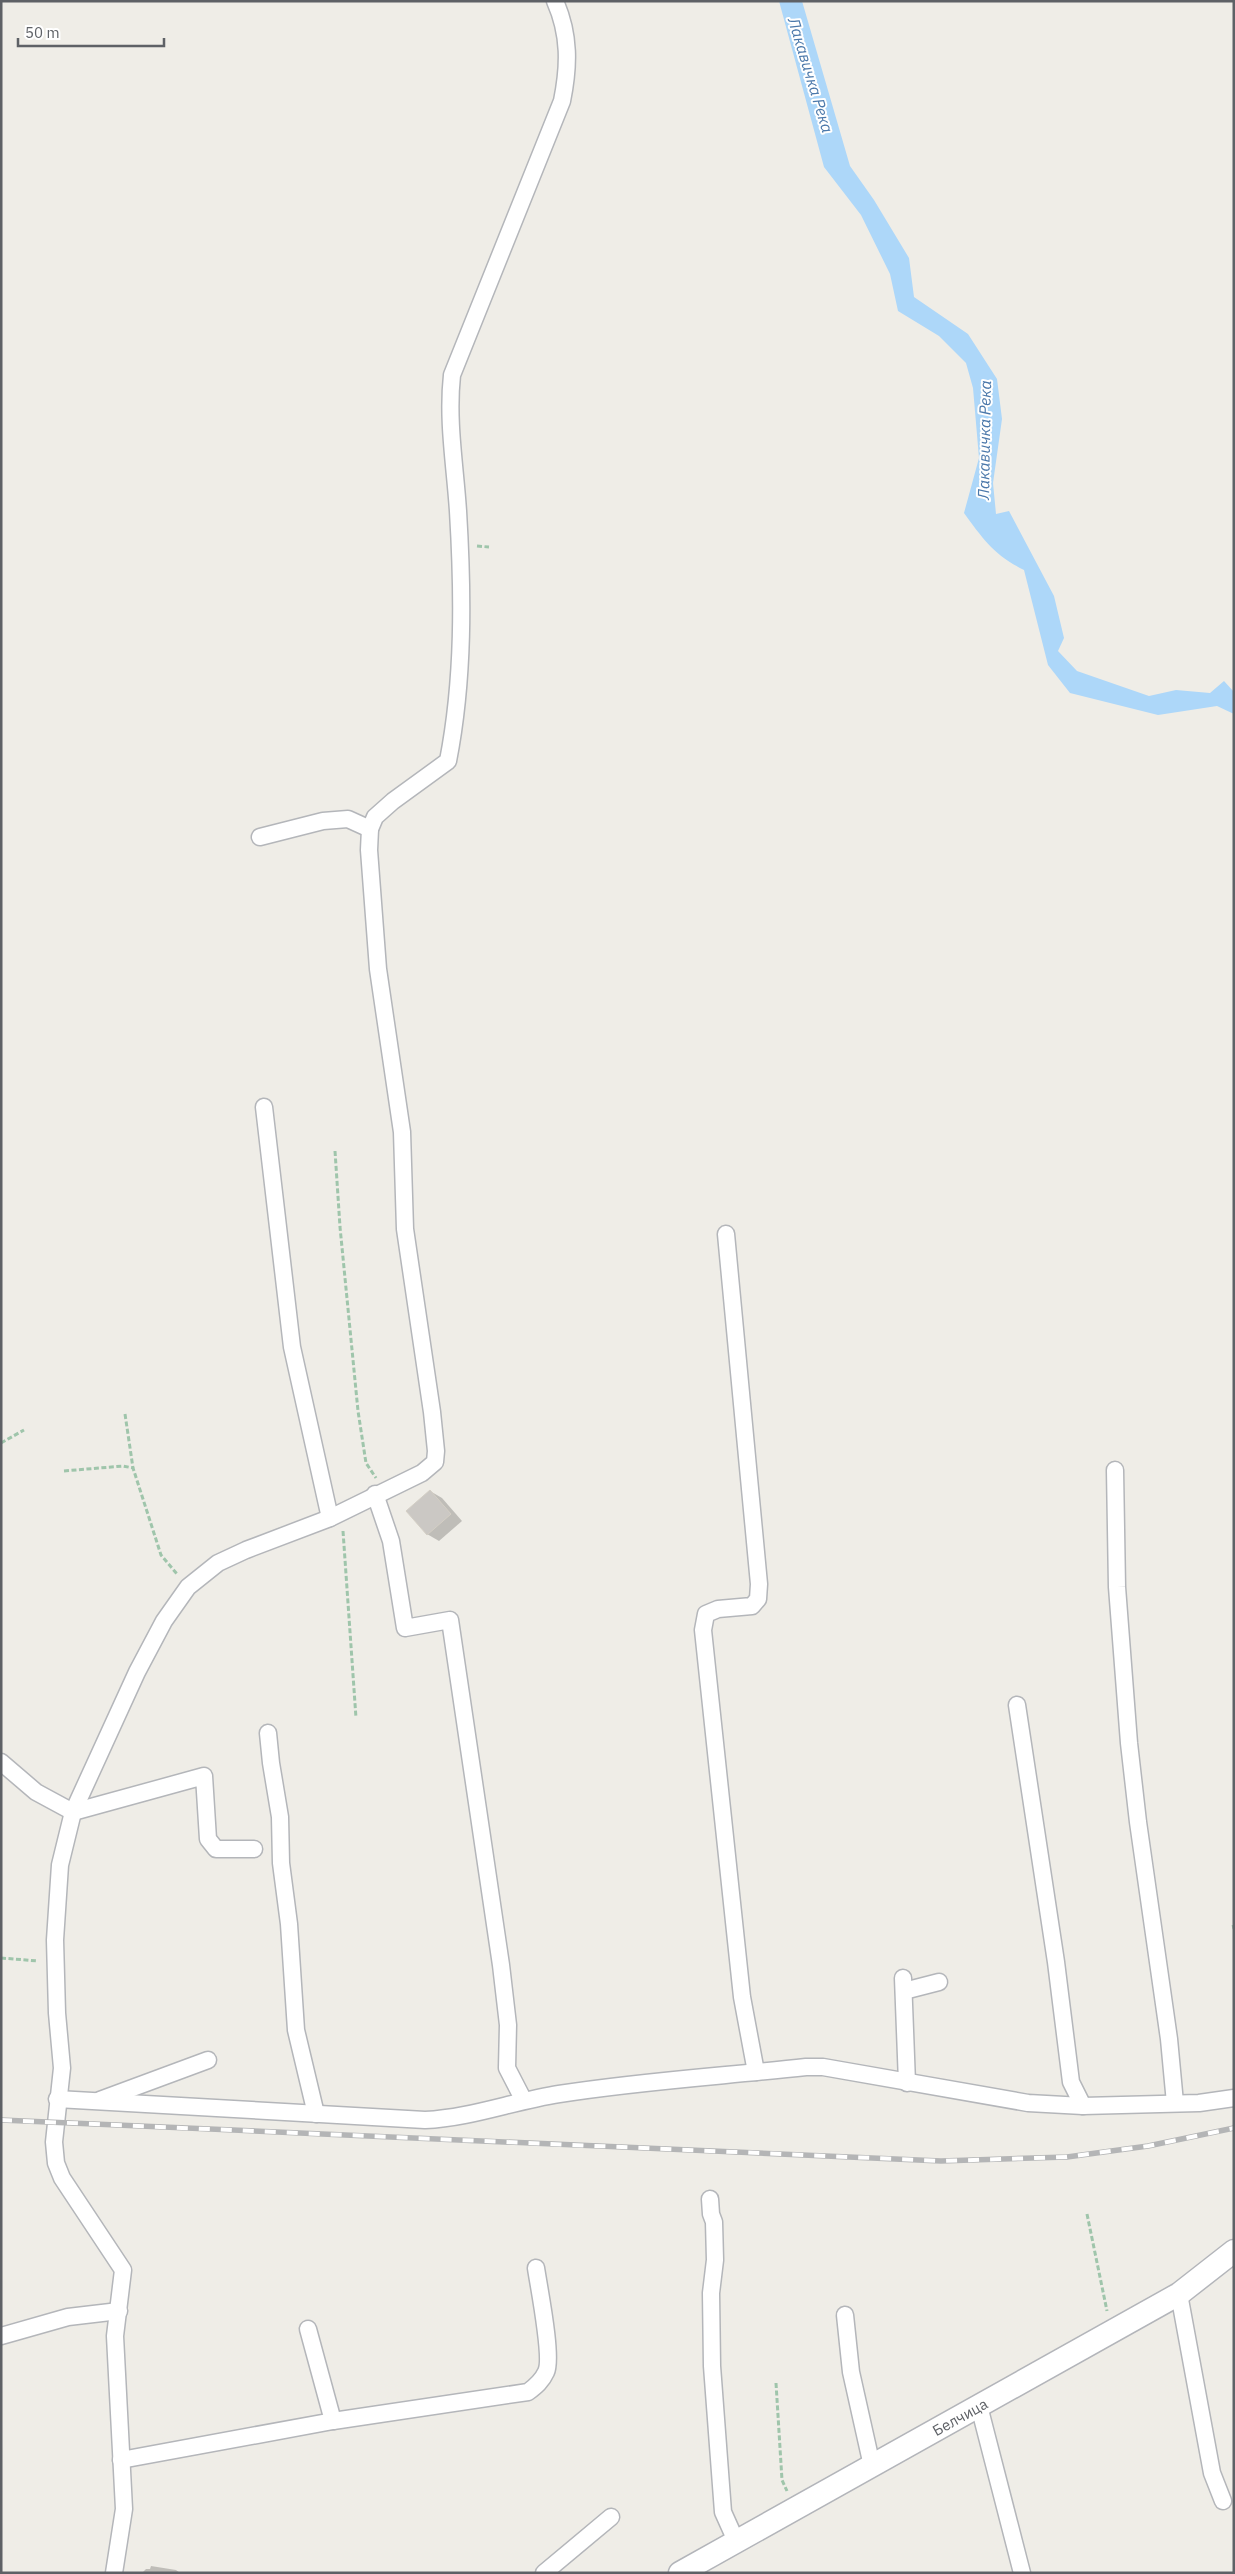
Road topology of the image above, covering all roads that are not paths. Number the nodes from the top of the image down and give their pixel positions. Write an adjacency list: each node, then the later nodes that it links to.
1 (556, 1): 2 (street)
2 (370, 829): 3 (street); 7 (street)
3 (260, 837)
4 (264, 1107): 8 (street)
5 (726, 1234): 16 (street)
6 (1115, 1470): 22 (street)
7 (380, 1492): 8 (street); 19 (street)
8 (336, 1514): 12 (street)
9 (1017, 1705): 23 (street)
10 (268, 1733): 24 (street)
11 (1, 1762): 12 (street)
12 (73, 1812): 13 (street); 20 (street)
13 (254, 1849)
14 (939, 1982): 17 (street)
15 (208, 2060): 21 (street)
16 (756, 2072): 17 (street); 19 (street)
17 (907, 2083): 23 (street)
18 (1234, 2098): 22 (street)
19 (523, 2099): 24 (street)
20 (57, 2100): 21 (street); 29 (street)
21 (94, 2102): 24 (street)
22 (1175, 2103): 23 (street)
23 (1083, 2106)
24 (316, 2114)
25 (710, 2199): 39 (street)
26 (1234, 2251): 28 (main road, Белчица)
27 (536, 2268): 34 (street)
28 (1179, 2294): 33 (main road, Белчица); 37 (street)
29 (119, 2311): 32 (street); 35 (street)
30 (845, 2315): 36 (street)
31 (308, 2329): 34 (street)
32 (1, 2336)
33 (979, 2406): 36 (main road, Белчица); 43 (street)
34 (333, 2421): 35 (street)
35 (121, 2460): 40 (street)
36 (872, 2466): 39 (main road, Белчица)
37 (1223, 2501)
38 (611, 2517): 41 (street)
39 (736, 2541): 42 (main road, Белчица)
40 (114, 2573)
41 (544, 2573)
42 (680, 2573)
43 (1022, 2573)

